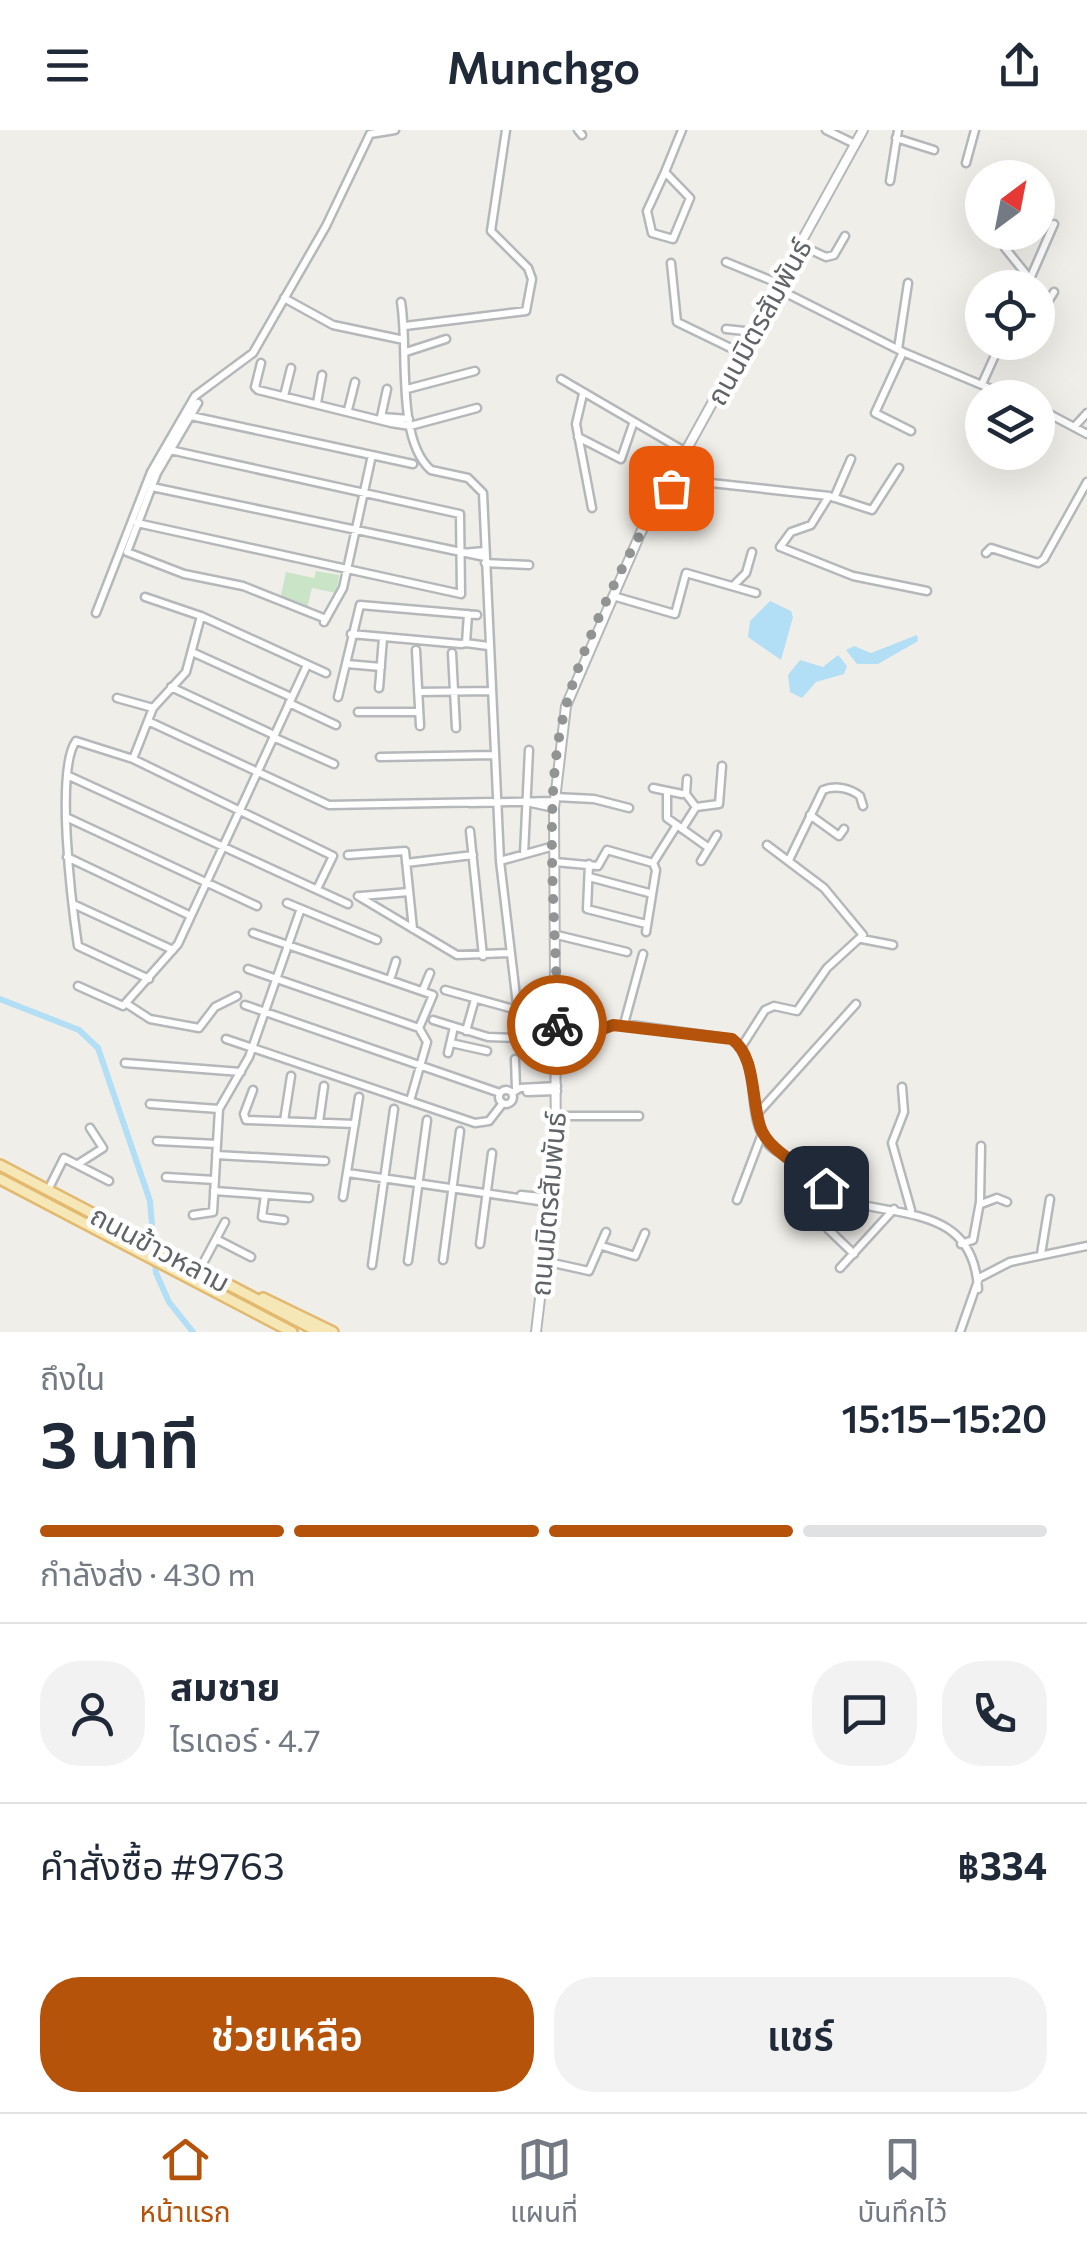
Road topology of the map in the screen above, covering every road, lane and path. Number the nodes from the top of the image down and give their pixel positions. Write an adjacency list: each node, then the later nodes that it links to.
1 (395, 130): 19 (street)
2 (506, 130): 21 (street)
3 (682, 130): 11 (street)
4 (826, 130): 8 (street)
5 (863, 130): 8 (street, ถนนมิตรสัมพันธ์)
6 (975, 130): 10 (street)
7 (897, 134): 9 (street); 12 (street)
8 (855, 144): 14 (street, ถนนมิตรสัมพันธ์)
9 (934, 150)
10 (967, 160)
11 (665, 172): 11 (street)
12 (890, 181)
13 (845, 236): 14 (street)
14 (802, 246): 18 (street, ถนนมิตรสัมพันธ์)
15 (726, 262): 18 (street)
16 (672, 263): 28 (street)
17 (908, 283): 26 (street)
18 (779, 287): 23 (street, ถนนมิตรสัมพันธ์); 26 (street)
19 (284, 298): 25 (street); 79 (street)
20 (401, 302): 21 (street)
21 (405, 326): 25 (street)
22 (726, 329): 23 (street)
23 (754, 332): 28 (street, ถนนมิตรสัมพันธ์)
24 (446, 339): 27 (street)
25 (404, 340): 27 (street)
26 (901, 351): 34 (street); 51 (street)
27 (406, 352): 36 (street)
28 (742, 353): 55 (street, ถนนมิตรสัมพันธ์)
29 (261, 364): 39 (street)
30 (290, 368): 39 (street)
31 (475, 371): 36 (street)
32 (322, 376): 41 (street)
33 (562, 379): 38 (street)
34 (972, 380)
35 (354, 382): 43 (street)
36 (408, 388): 48 (street)
37 (387, 389): 47 (street)
38 (583, 394): 49 (street); 53 (street)
39 (284, 396): 41 (street)
40 (198, 403): 45 (street)
41 (317, 403): 43 (street)
42 (477, 408): 48 (street)
43 (348, 410): 47 (street)
44 (1087, 414): 50 (street)
45 (191, 416): 54 (street); 56 (street)
46 (1055, 416): 50 (street)
47 (380, 417): 48 (street)
48 (410, 423): 71 (street)
49 (633, 424): 53 (street); 55 (street)
50 (1075, 426): 52 (street)
51 (911, 431)
52 (1087, 434)
53 (578, 437): 65 (street)
54 (170, 450): 62 (street); 63 (street)
55 (686, 452): 61 (street, ถนนมิตรสัมพันธ์)
56 (372, 455): 58 (street); 63 (street)
57 (851, 459): 64 (street)
58 (414, 464)
59 (898, 468): 64 (street)
60 (1087, 482): 69 (street)
61 (668, 486): 64 (street); 78 (street, ถนนมิตรสัมพันธ์)
62 (152, 487): 66 (street); 67 (street)
63 (364, 492): 67 (street); 70 (street)
64 (831, 497): 75 (street)
65 (592, 508)
66 (137, 523): 73 (street); 73 (street)
67 (356, 531): 70 (street); 73 (street)
68 (752, 552): 74 (street)
69 (986, 553)
70 (461, 554): 71 (street); 73 (street)
71 (485, 557): 72 (street); 84 (street)
72 (529, 565)
73 (348, 571)
74 (733, 586): 76 (street); 78 (street)
75 (927, 591)
76 (756, 593)
77 (145, 596): 80 (street)
78 (612, 596): 121 (street, ถนนมิตรสัมพันธ์)
79 (96, 613)
80 (201, 616): 86 (street); 89 (street)
81 (350, 634): 82 (street); 83 (street); 88 (street)
82 (384, 638): 83 (street); 90 (street)
83 (466, 643): 84 (street)
84 (488, 645): 94 (street)
85 (416, 650): 96 (street)
86 (192, 652): 92 (street); 99 (street)
87 (452, 653): 95 (street)
88 (347, 664): 90 (street); 97 (street)
89 (306, 665): 91 (street); 99 (street)
90 (381, 667): 93 (street)
91 (326, 674)
92 (171, 687): 100 (street); 107 (street)
93 (379, 688)
94 (490, 690): 95 (street); 109 (street)
95 (454, 691): 96 (street); 106 (street)
96 (418, 692): 102 (street)
97 (338, 697)
98 (117, 698): 100 (street)
99 (290, 700): 104 (street); 107 (street)
100 (153, 708): 103 (street)
101 (358, 712): 102 (street)
102 (419, 712): 105 (street)
103 (150, 722): 111 (street); 114 (street)
104 (336, 724)
105 (420, 726)
106 (456, 728)
107 (274, 736): 112 (street); 114 (street)
108 (529, 750): 122 (street)
109 (494, 755): 110 (street); 120 (street)
110 (380, 757)
111 (132, 760): 115 (street); 126 (street)
112 (334, 764)
113 (722, 766): 125 (street)
114 (257, 772): 120 (street); 126 (street)
115 (69, 776): 128 (street); 135 (street)
116 (687, 778): 125 (street)
117 (653, 788): 118 (street)
118 (667, 791): 119 (street); 129 (street)
119 (682, 794)
120 (494, 802): 122 (street); 143 (street)
121 (554, 802): 122 (street); 124 (street); 134 (street, ถนนมิตรสัมพันธ์)
122 (528, 803): 137 (street)
123 (863, 806): 127 (street)
124 (628, 808)
125 (696, 808): 129 (street)
126 (240, 810): 135 (street); 150 (street)
127 (810, 816): 130 (street); 141 (street)
128 (68, 818): 140 (street); 149 (street)
129 (679, 827): 136 (street); 146 (street)
130 (844, 829)
131 (470, 830): 139 (street)
132 (717, 835): 136 (street)
133 (768, 845): 141 (street)
134 (554, 846): 137 (street); 144 (street, ถนนมิตรสัมพันธ์)
135 (223, 847): 149 (street); 150 (street)
136 (709, 848): 142 (street)
137 (524, 854): 143 (street)
138 (348, 855): 145 (street)
139 (472, 856): 145 (street); 170 (street)
140 (67, 857): 153 (street); 158 (street)
141 (789, 860): 162 (street)
142 (701, 861)
143 (500, 862): 168 (street)
144 (556, 862): 147 (street); 161 (street, ถนนมิตรสัมพันธ์)
145 (406, 863): 151 (street)
146 (653, 863): 147 (street); 152 (street)
147 (590, 864): 148 (street)
148 (590, 876): 152 (street); 152 (street)
149 (207, 882): 156 (street); 158 (street)
150 (317, 890): 155 (street)
151 (410, 892): 159 (street); 159 (street)
152 (649, 894)
153 (72, 903): 166 (street); 175 (street)
154 (288, 904): 157 (street)
155 (348, 904)
156 (257, 906)
157 (300, 911): 163 (street); 165 (street)
158 (191, 916): 166 (street)
159 (413, 930): 170 (street)
160 (254, 934): 165 (street)
161 (557, 935): 167 (street); 197 (street, ถนนมิตรสัมพันธ์)
162 (862, 939): 164 (street); 195 (street)
163 (377, 940)
164 (893, 945)
165 (288, 946): 174 (street); 176 (street)
166 (173, 950): 175 (street)
167 (627, 952)
168 (509, 953): 170 (street); 192 (street)
169 (643, 954): 188 (street)
170 (484, 956)
171 (396, 961): 176 (street)
172 (248, 969): 174 (street)
173 (430, 973): 178 (street)
174 (276, 978): 186 (street); 190 (street)
175 (149, 979): 182 (street)
176 (390, 980): 178 (street)
177 (78, 986): 182 (street)
178 (424, 990): 190 (street)
179 (445, 990): 181 (street)
180 (237, 996): 182 (street)
181 (475, 999): 185 (street); 191 (street)
182 (127, 1004)
183 (245, 1004): 186 (street)
184 (856, 1004): 217 (street)
185 (510, 1008)
186 (265, 1011): 196 (street); 202 (street)
187 (433, 1020): 189 (street)
188 (624, 1024): 195 (street); 197 (street)
189 (454, 1027): 191 (street); 194 (street)
190 (419, 1028): 202 (street)
191 (466, 1030): 192 (street)
192 (521, 1038): 197 (street)
193 (226, 1039): 196 (street)
194 (450, 1043): 198 (street); 199 (street)
195 (742, 1046): 217 (street)
196 (252, 1048): 203 (street); 212 (street)
197 (556, 1048): 207 (street, ถนนมิตรสัมพันธ์)
198 (487, 1051)
199 (448, 1052)
200 (516, 1059): 209 (street)
201 (125, 1064): 203 (street)
202 (422, 1065): 210 (street); 212 (street)
203 (241, 1072): 215 (street)
204 (291, 1076): 221 (street)
205 (324, 1086): 222 (street)
206 (902, 1088): 255 (street)
207 (557, 1089): 209 (street); 218 (street, ถนนมิตรสัมพันธ์)
208 (253, 1090): 221 (street)
209 (514, 1092): 210 (street); 213 (street)
210 (500, 1093): 213 (street)
211 (359, 1096): 223 (street)
212 (410, 1101): 213 (street)
213 (503, 1103)
214 (150, 1104): 215 (street)
215 (219, 1109): 228 (street)
216 (394, 1109): 237 (street)
217 (757, 1114): 226 (street)
218 (556, 1116): 219 (street); 250 (street, ถนนมิตรสัมพันธ์)
219 (639, 1116)
220 (426, 1120): 241 (street)
221 (284, 1121): 222 (street)
222 (319, 1122): 223 (street)
223 (355, 1124): 235 (street)
224 (90, 1128): 233 (street)
225 (460, 1132): 242 (street)
226 (762, 1133): 251 (street); 254 (street)
227 (157, 1140): 228 (street)
228 (217, 1144): 231 (street)
229 (981, 1146): 253 (street)
230 (492, 1152): 245 (street)
231 (216, 1154): 232 (street); 239 (street)
232 (325, 1162)
233 (77, 1164): 240 (street); 243 (street)
234 (0, 1165): 243 (main road, ถนนข้าวหลาม)
235 (348, 1173): 237 (street); 247 (street)
236 (166, 1177): 239 (street)
237 (386, 1178): 241 (street); 273 (street)
238 (0, 1179): 278 (main road, ถนนข้าวหลาม)
239 (215, 1180): 244 (street)
240 (109, 1181)
241 (419, 1183): 242 (street); 271 (street)
242 (452, 1188): 245 (street); 270 (street)
243 (48, 1190): 275 (main road, ถนนข้าวหลาม)
244 (214, 1191): 246 (street); 256 (street)
245 (486, 1192): 250 (street); 263 (street)
246 (265, 1195): 248 (street); 257 (street)
247 (343, 1196)
248 (309, 1198)
249 (1050, 1199): 268 (street)
250 (552, 1200): 272 (street, ถนนมิตรสัมพันธ์)
251 (737, 1200)
252 (1007, 1202): 253 (street)
253 (980, 1204): 264 (street)
254 (895, 1208): 255 (street); 267 (street)
255 (912, 1212): 264 (street)
256 (192, 1215)
257 (284, 1220)
258 (225, 1222): 262 (street)
259 (828, 1229): 267 (street)
260 (606, 1232): 265 (street)
261 (645, 1233): 265 (street)
262 (216, 1239): 269 (street); 275 (street)
263 (480, 1244)
264 (960, 1244): 276 (street)
265 (602, 1246): 272 (street)
266 (1087, 1246): 268 (street)
267 (854, 1254): 274 (street)
268 (1040, 1254): 276 (street)
269 (251, 1257)
270 (442, 1260)
271 (408, 1261)
272 (544, 1262): 281 (street, ถนนมิตรสัมพันธ์)
273 (372, 1265)
274 (840, 1268)
275 (199, 1270): 277 (main road, ถนนข้าวหลาม)
276 (978, 1289): 282 (street)
277 (246, 1294): 279 (main road, ถนนข้าวหลาม); 280 (main road)
278 (284, 1332)
279 (319, 1332)
280 (333, 1332)
281 (536, 1332)
282 (960, 1332)

